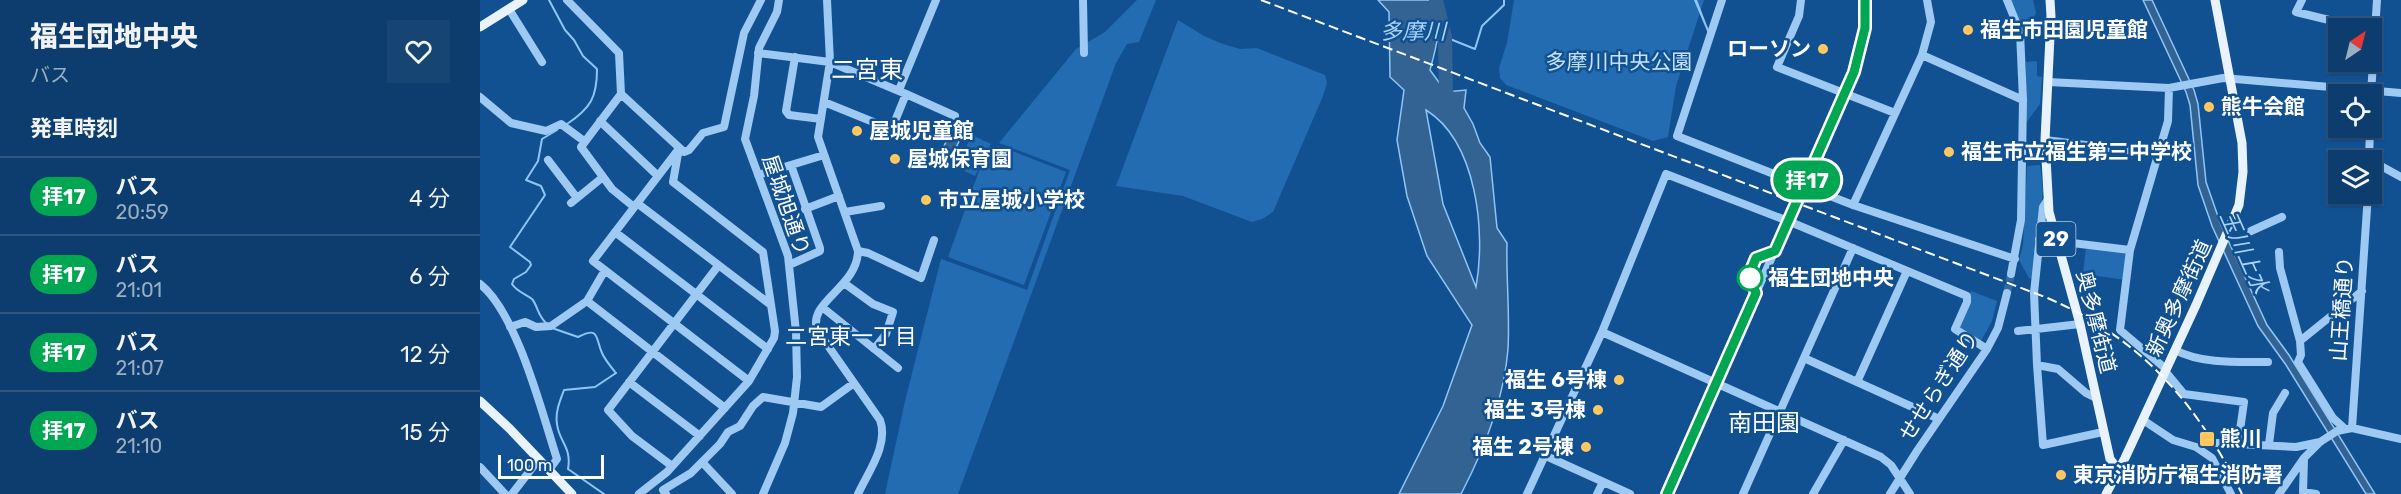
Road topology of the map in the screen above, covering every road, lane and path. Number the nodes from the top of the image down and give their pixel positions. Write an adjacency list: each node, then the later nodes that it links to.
1 (567, 0): 34 (street)
2 (762, 0): 44 (street)
3 (779, 0): 20 (street, 屋城旭通り)
4 (827, 0): 25 (street)
5 (936, 0): 30 (street)
6 (1083, 0): 21 (street)
7 (1722, 0): 55 (street)
8 (1801, 0): 32 (street)
9 (1865, 0): 32 (street)
10 (1927, 0): 22 (street)
11 (2007, 0): 36 (street)
12 (2050, 0): 27 (main road, 奥多摩街道 / 29)
13 (2215, 0): 26 (main road, 新奥多摩街道)
14 (2302, 0): 18 (street)
15 (2377, 0): 17 (street)
16 (515, 4): 19 (main road); 24 (street)
17 (2375, 18)
18 (2328, 20)
19 (480, 27)
20 (758, 53): 23 (street); 51 (street, 屋城旭通り)
21 (1084, 53)
22 (1922, 55): 36 (street); 38 (street)
23 (795, 57): 25 (street); 40 (street)
24 (542, 62)
25 (830, 62): 30 (street); 37 (street)
26 (2230, 79): 28 (street); 29 (street); 99 (main road, 新奥多摩街道)
27 (2048, 82): 28 (street); 42 (main road, 奥多摩街道 / 29)
28 (2169, 88): 45 (street)
29 (2328, 88)
30 (902, 92): 37 (street); 39 (street)
31 (2382, 92): 33 (street)
32 (1844, 93): 38 (street); 55 (street)
33 (2401, 93)
34 (621, 94): 41 (street); 44 (street)
35 (480, 97): 43 (street)
36 (2023, 100): 75 (street)
37 (824, 102): 40 (street)
38 (1895, 113): 60 (street)
39 (955, 116)
40 (821, 119): 46 (street)
41 (600, 121): 43 (street); 50 (street)
42 (2045, 140): 45 (street); 57 (main road, 奥多摩街道 / 29)
43 (584, 141): 52 (street)
44 (679, 148): 50 (street); 54 (street)
45 (2159, 154): 72 (street)
46 (824, 155): 48 (street); 56 (street)
47 (548, 160): 52 (street)
48 (791, 165): 51 (street); 62 (street)
49 (2382, 167): 53 (street)
50 (660, 174): 54 (street); 59 (street)
51 (758, 175): 76 (street, 屋城旭通り)
52 (603, 177): 59 (street)
53 (2401, 177)
54 (673, 182): 87 (street)
55 (1804, 186): 60 (street); 65 (street)
56 (839, 196): 62 (street); 63 (street)
57 (2048, 199): 68 (street); 70 (main road, 奥多摩街道 / 29)
58 (2367, 204): 83 (street, 山王橋通り)
59 (636, 205): 67 (street); 77 (street)
60 (1853, 205): 75 (street)
61 (881, 206): 63 (street)
62 (805, 209): 76 (street)
63 (845, 212): 73 (street)
64 (2282, 217): 66 (street)
65 (1788, 221): 71 (street); 93 (street); 110 (street)
66 (2251, 231)
67 (615, 232): 78 (street); 85 (street)
68 (2039, 238): 70 (street); 92 (street)
69 (934, 240): 73 (street)
70 (2057, 241): 72 (street); 90 (main road, 奥多摩街道 / 29)
71 (1853, 248): 79 (street); 101 (street)
72 (2130, 250): 105 (street)
73 (858, 251): 82 (street)
74 (2279, 252): 95 (street)
75 (2015, 259): 80 (street)
76 (789, 265): 114 (street, 屋城旭通り)
77 (718, 266): 85 (street); 87 (street)
78 (605, 270): 86 (street); 89 (street)
79 (1907, 270): 98 (street); 108 (street)
80 (2011, 274)
81 (480, 284): 91 (street)
82 (844, 284): 88 (street); 97 (street)
83 (2362, 291): 95 (street); 119 (street, 山王橋通り)
84 (2007, 293): 98 (street, せせらぎ通り)
85 (696, 294): 89 (street); 96 (street)
86 (587, 301): 91 (street); 100 (street)
87 (771, 305): 96 (street)
88 (822, 307): 97 (street); 109 (street)
89 (674, 324): 100 (street); 106 (street)
90 (2080, 324): 92 (street); 112 (main road, 奥多摩街道 / 29)
91 (510, 327): 135 (street)
92 (2035, 329): 94 (street); 103 (street)
93 (1602, 332): 110 (street); 128 (street)
94 (2018, 332)
95 (2300, 341): 119 (street)
96 (768, 349): 106 (street)
97 (874, 349): 104 (street)
98 (1987, 350): 117 (street, せせらぎ通り)
99 (2175, 350): 102 (street); 105 (main road, 新奥多摩街道)
100 (652, 352): 107 (street); 115 (street)
101 (1804, 358): 108 (street); 116 (street)
102 (2268, 362)
103 (2037, 364): 112 (street); 120 (street)
104 (898, 368)
105 (2166, 370): 118 (main road, 新奥多摩街道); 126 (street)
106 (750, 381): 115 (street)
107 (629, 382): 121 (street); 133 (street)
108 (1857, 382): 117 (street)
109 (854, 383): 114 (street); 140 (street)
110 (1716, 383): 116 (street); 151 (street)
111 (2285, 393): 127 (street)
112 (2096, 398): 120 (main road, 奥多摩街道 / 29)
113 (480, 401): 129 (main road)
114 (795, 402): 132 (street); 147 (street, 屋城旭通り)
115 (725, 408): 121 (street)
116 (1780, 411): 123 (street); 152 (street)
117 (1939, 419): 137 (street, せせらぎ通り)
118 (2143, 420): 136 (main road, 新奥多摩街道); 156 (street)
119 (2344, 429): 122 (street); 124 (street)
120 (2103, 432): 130 (main road, 奥多摩街道 / 29)
121 (700, 436): 133 (street)
122 (2401, 439)
123 (1844, 440): 137 (street); 153 (street)
124 (2323, 440): 127 (street); 131 (street)
125 (2217, 443): 126 (street)
126 (2238, 444): 127 (street)
127 (2269, 444)
128 (1546, 456): 138 (street); 148 (street)
129 (539, 459): 135 (main road); 142 (street)
130 (2110, 459): 136 (main road, 奥多摩街道 / 29); 139 (main road)
131 (2304, 459): 157 (street); 158 (street)
132 (702, 462): 145 (street); 146 (street)
133 (672, 466): 144 (street)
134 (480, 467): 141 (street)
135 (549, 470): 143 (main road)
136 (2118, 470): 139 (main road, 新奥多摩街道)
137 (1901, 478): 154 (street, せせらぎ通り); 155 (street)
138 (1603, 482): 149 (street); 150 (street)
139 (2108, 491)
140 (859, 493)
141 (505, 494)
142 (512, 494)
143 (572, 494)
144 (639, 494)
145 (666, 494)
146 (732, 494)
147 (763, 494)
148 (1527, 494)
149 (1597, 494)
150 (1630, 494)
151 (1667, 494)
152 (1743, 494)
153 (1813, 494)
154 (1890, 494)
155 (1910, 494)
156 (2231, 494)
157 (2279, 494)
158 (2316, 494)

